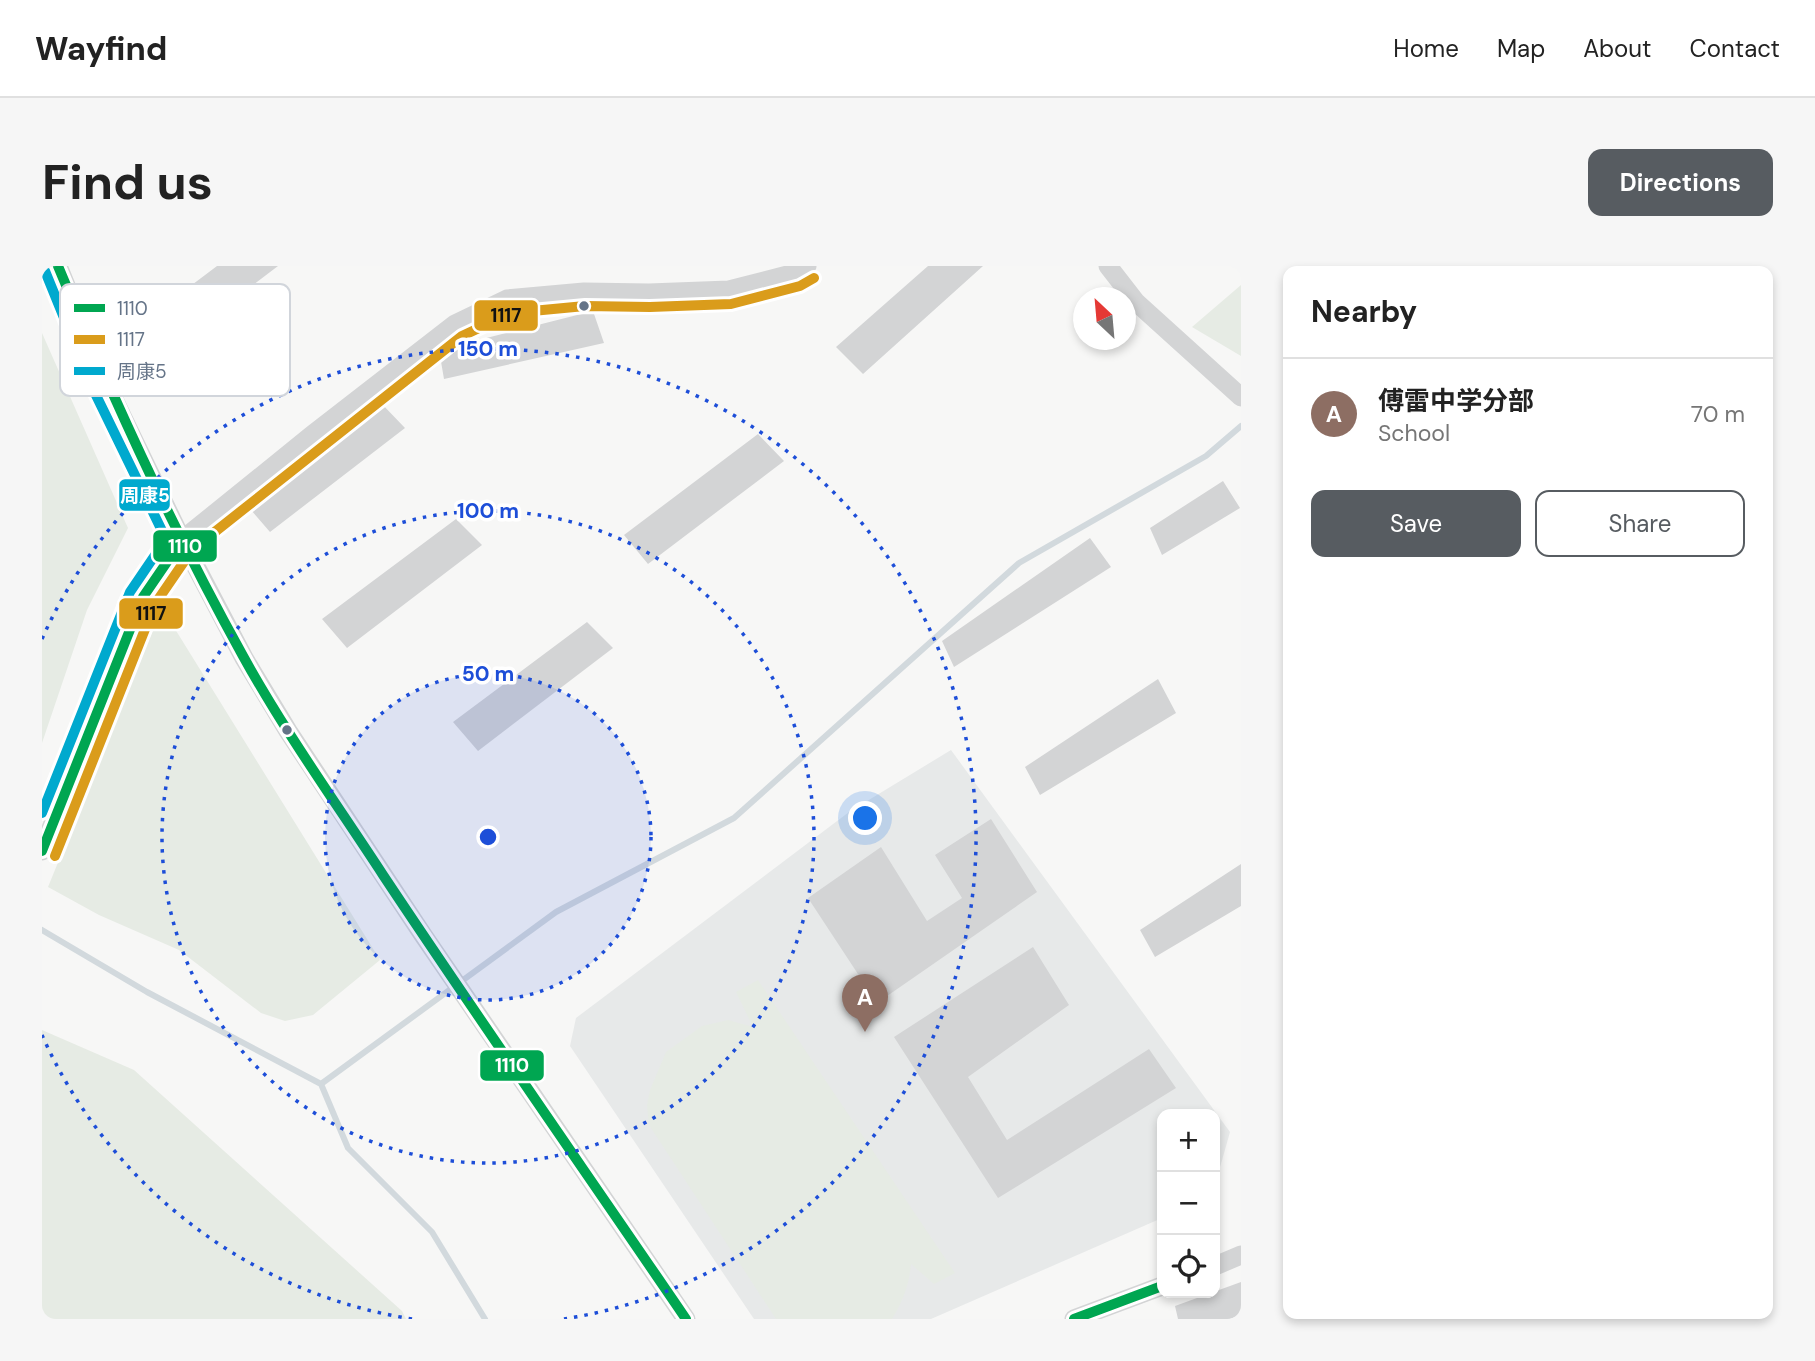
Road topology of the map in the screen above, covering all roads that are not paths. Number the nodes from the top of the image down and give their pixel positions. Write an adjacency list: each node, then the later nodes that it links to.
1 (58, 266): 4 (street)
2 (807, 266): 7 (street)
3 (1108, 266): 6 (street)
4 (65, 284)
5 (112, 396): 7 (street)
6 (1241, 397)
7 (182, 540): 8 (street); 12 (street)
8 (42, 851)
9 (1241, 1255): 10 (street)
10 (1220, 1264)
11 (1157, 1288): 13 (street)
12 (686, 1319)
13 (1074, 1319)

